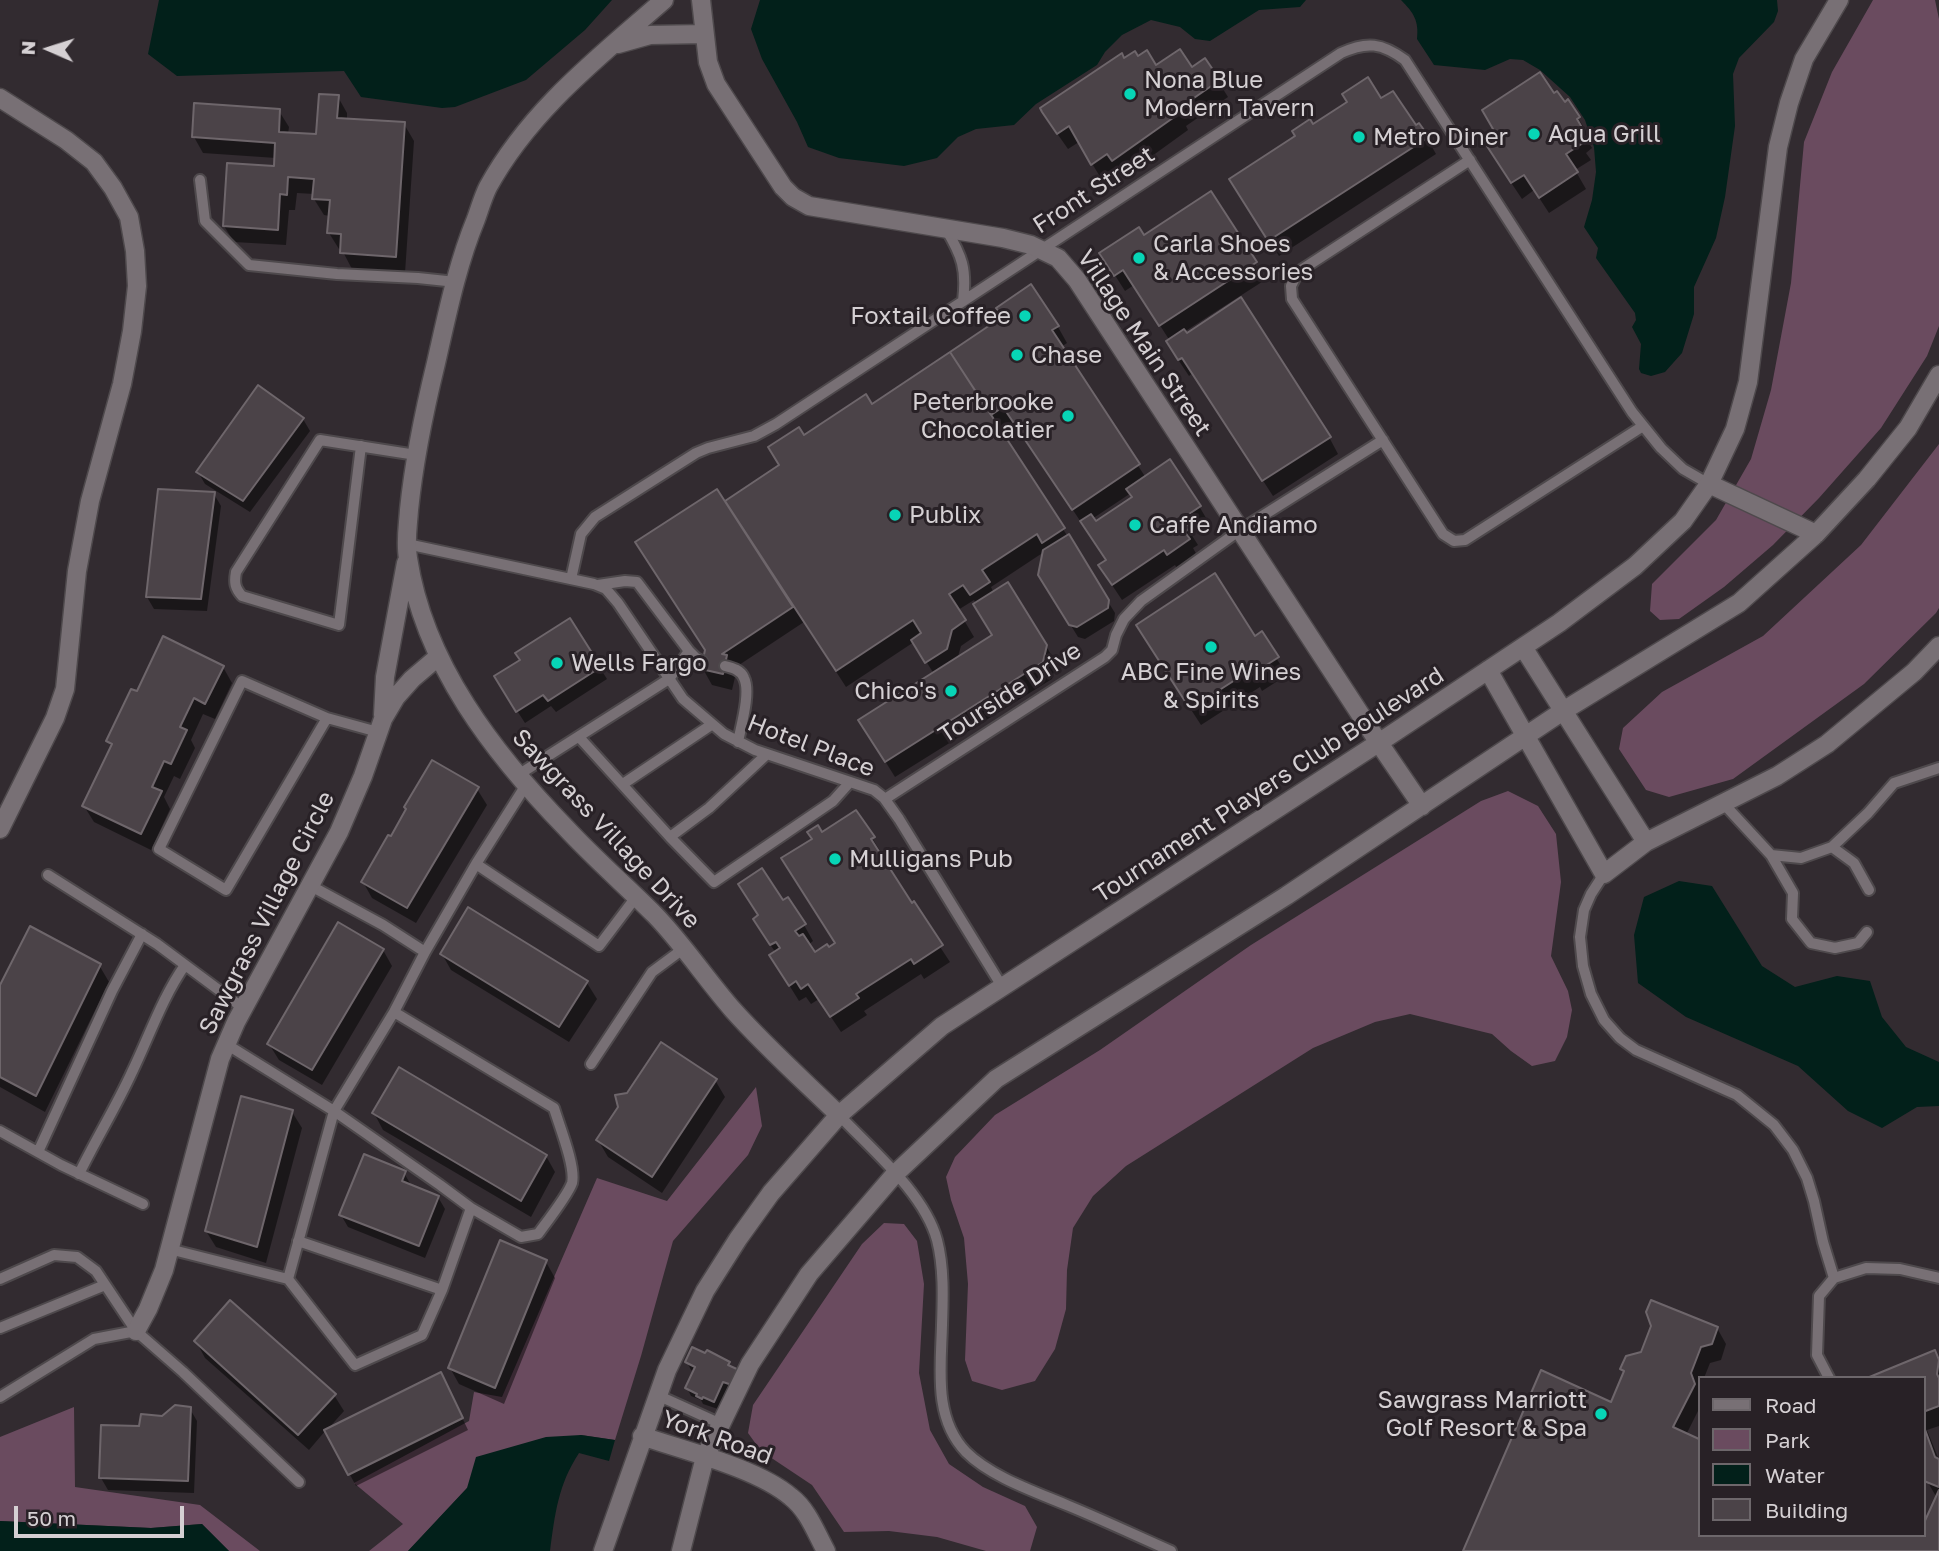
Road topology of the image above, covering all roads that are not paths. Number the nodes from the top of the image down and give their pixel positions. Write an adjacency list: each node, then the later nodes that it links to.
1 (664, 0): 6 (street, Sawgrass Village Drive)
2 (701, 0): 5 (street, Village Main Street)
3 (712, 0): 5 (street)
4 (1839, 0): 19 (street, Tournament Players Club Boulevard)
5 (704, 34): 6 (street, Sawgrass Village Drive); 10 (street, Village Main Street)
6 (611, 46): 12 (street, Sawgrass Village Drive)
7 (0, 98): 49 (street)
8 (1470, 160): 11 (lane, Front Street); 15 (lane, Front Street); 16 (lane)
9 (200, 180): 12 (lane)
10 (946, 229): 11 (street, Village Main Street); 13 (lane)
11 (1041, 250): 13 (lane, Front Street); 20 (street, Village Main Street)
12 (456, 282): 18 (street, Sawgrass Village Drive)
13 (963, 301): 23 (lane, Front Street)
14 (1939, 375): 21 (street)
15 (1643, 426): 16 (lane); 19 (lane, Front Street)
16 (1382, 440): 20 (lane, Tourside Drive)
17 (361, 446): 17 (lane); 18 (lane)
18 (416, 455): 22 (street, Sawgrass Village Drive)
19 (1709, 484): 21 (street); 25 (street, Tournament Players Club Boulevard)
20 (1240, 530): 40 (street, Village Main Street); 46 (lane, Tourside Drive)
21 (1816, 534): 33 (street)
22 (407, 550): 23 (lane); 28 (street, Sawgrass Village Drive); 36 (street)
23 (571, 579): 24 (lane)
24 (598, 585): 26 (lane); 32 (lane, Hotel Place)
25 (1523, 647): 31 (street, Tournament Players Club Boulevard); 33 (street)
26 (689, 651): 29 (lane); 32 (lane)
27 (1936, 653): 47 (street)
28 (439, 656): 36 (street, Sawgrass Village Circle); 43 (street, Sawgrass Village Drive)
29 (702, 661)
30 (725, 666): 39 (lane)
31 (1488, 670): 37 (street); 40 (street, Tournament Players Club Boulevard)
32 (669, 679): 35 (lane, Hotel Place); 38 (lane)
33 (1563, 711): 37 (street); 51 (street)
34 (327, 718): 34 (lane); 36 (lane)
35 (711, 724): 39 (lane, Hotel Place); 45 (lane)
36 (381, 726): 57 (street, Sawgrass Village Circle)
37 (1526, 736): 48 (street); 55 (street)
38 (579, 737): 43 (lane); 45 (lane)
39 (738, 742): 41 (lane, Hotel Place)
40 (1379, 743): 48 (street, Village Main Street); 65 (street, Tournament Players Club Boulevard)
41 (767, 754): 44 (lane, Hotel Place); 50 (lane)
42 (1939, 768): 52 (lane)
43 (522, 780): 54 (lane); 59 (street, Sawgrass Village Drive)
44 (850, 782): 46 (lane, Hotel Place); 50 (lane)
45 (623, 785): 50 (lane)
46 (885, 799): 65 (lane, Hotel Place)
47 (1723, 803): 51 (street); 53 (lane)
48 (1422, 806): 75 (street)
49 (0, 829)
50 (670, 837)
51 (1646, 842): 55 (street)
52 (1832, 847): 53 (lane); 58 (lane)
53 (1771, 855): 60 (lane)
54 (476, 864): 59 (lane); 63 (lane)
55 (1604, 874): 80 (lane)
56 (48, 875): 61 (lane)
57 (311, 886): 63 (lane); 66 (street, Sawgrass Village Circle)
58 (1870, 890)
59 (636, 897): 62 (street, Sawgrass Village Drive)
60 (1867, 932)
61 (142, 934): 64 (lane); 73 (lane)
62 (683, 949): 69 (lane); 71 (street, Sawgrass Village Drive)
63 (425, 952): 67 (lane)
64 (185, 965): 66 (lane); 74 (lane)
65 (1003, 988): 71 (street, Tournament Players Club Boulevard)
66 (243, 1008): 68 (street, Sawgrass Village Circle)
67 (394, 1012): 70 (lane); 77 (lane)
68 (226, 1044): 70 (lane); 79 (street, Sawgrass Village Circle)
69 (591, 1064)
70 (334, 1111): 77 (lane); 78 (lane)
71 (839, 1115): 75 (lane); 89 (street, Tournament Players Club Boulevard)
72 (0, 1131): 73 (lane)
73 (38, 1152): 74 (lane)
74 (79, 1174): 76 (lane)
75 (895, 1174): 91 (street); 98 (lane)
76 (143, 1204)
77 (471, 1208): 85 (lane)
78 (298, 1241): 83 (lane); 85 (lane)
79 (169, 1249): 83 (lane); 87 (street, Sawgrass Village Circle)
80 (1834, 1278): 81 (lane); 88 (lane)
81 (1939, 1278)
82 (0, 1279): 84 (lane)
83 (288, 1279): 85 (lane)
84 (105, 1285): 86 (lane); 87 (lane)
85 (442, 1290)
86 (0, 1328)
87 (136, 1331): 90 (lane); 94 (lane)
88 (1828, 1376)
89 (657, 1395): 91 (lane); 92 (street, Tournament Players Club Boulevard)
90 (0, 1397)
91 (721, 1424): 93 (street)
92 (642, 1436): 93 (street, York Road); 95 (street, Tournament Players Club Boulevard)
93 (705, 1457): 96 (street); 97 (street, York Road)
94 (299, 1482)
95 (603, 1551)
96 (681, 1551)
97 (826, 1551)
98 (1171, 1551)

